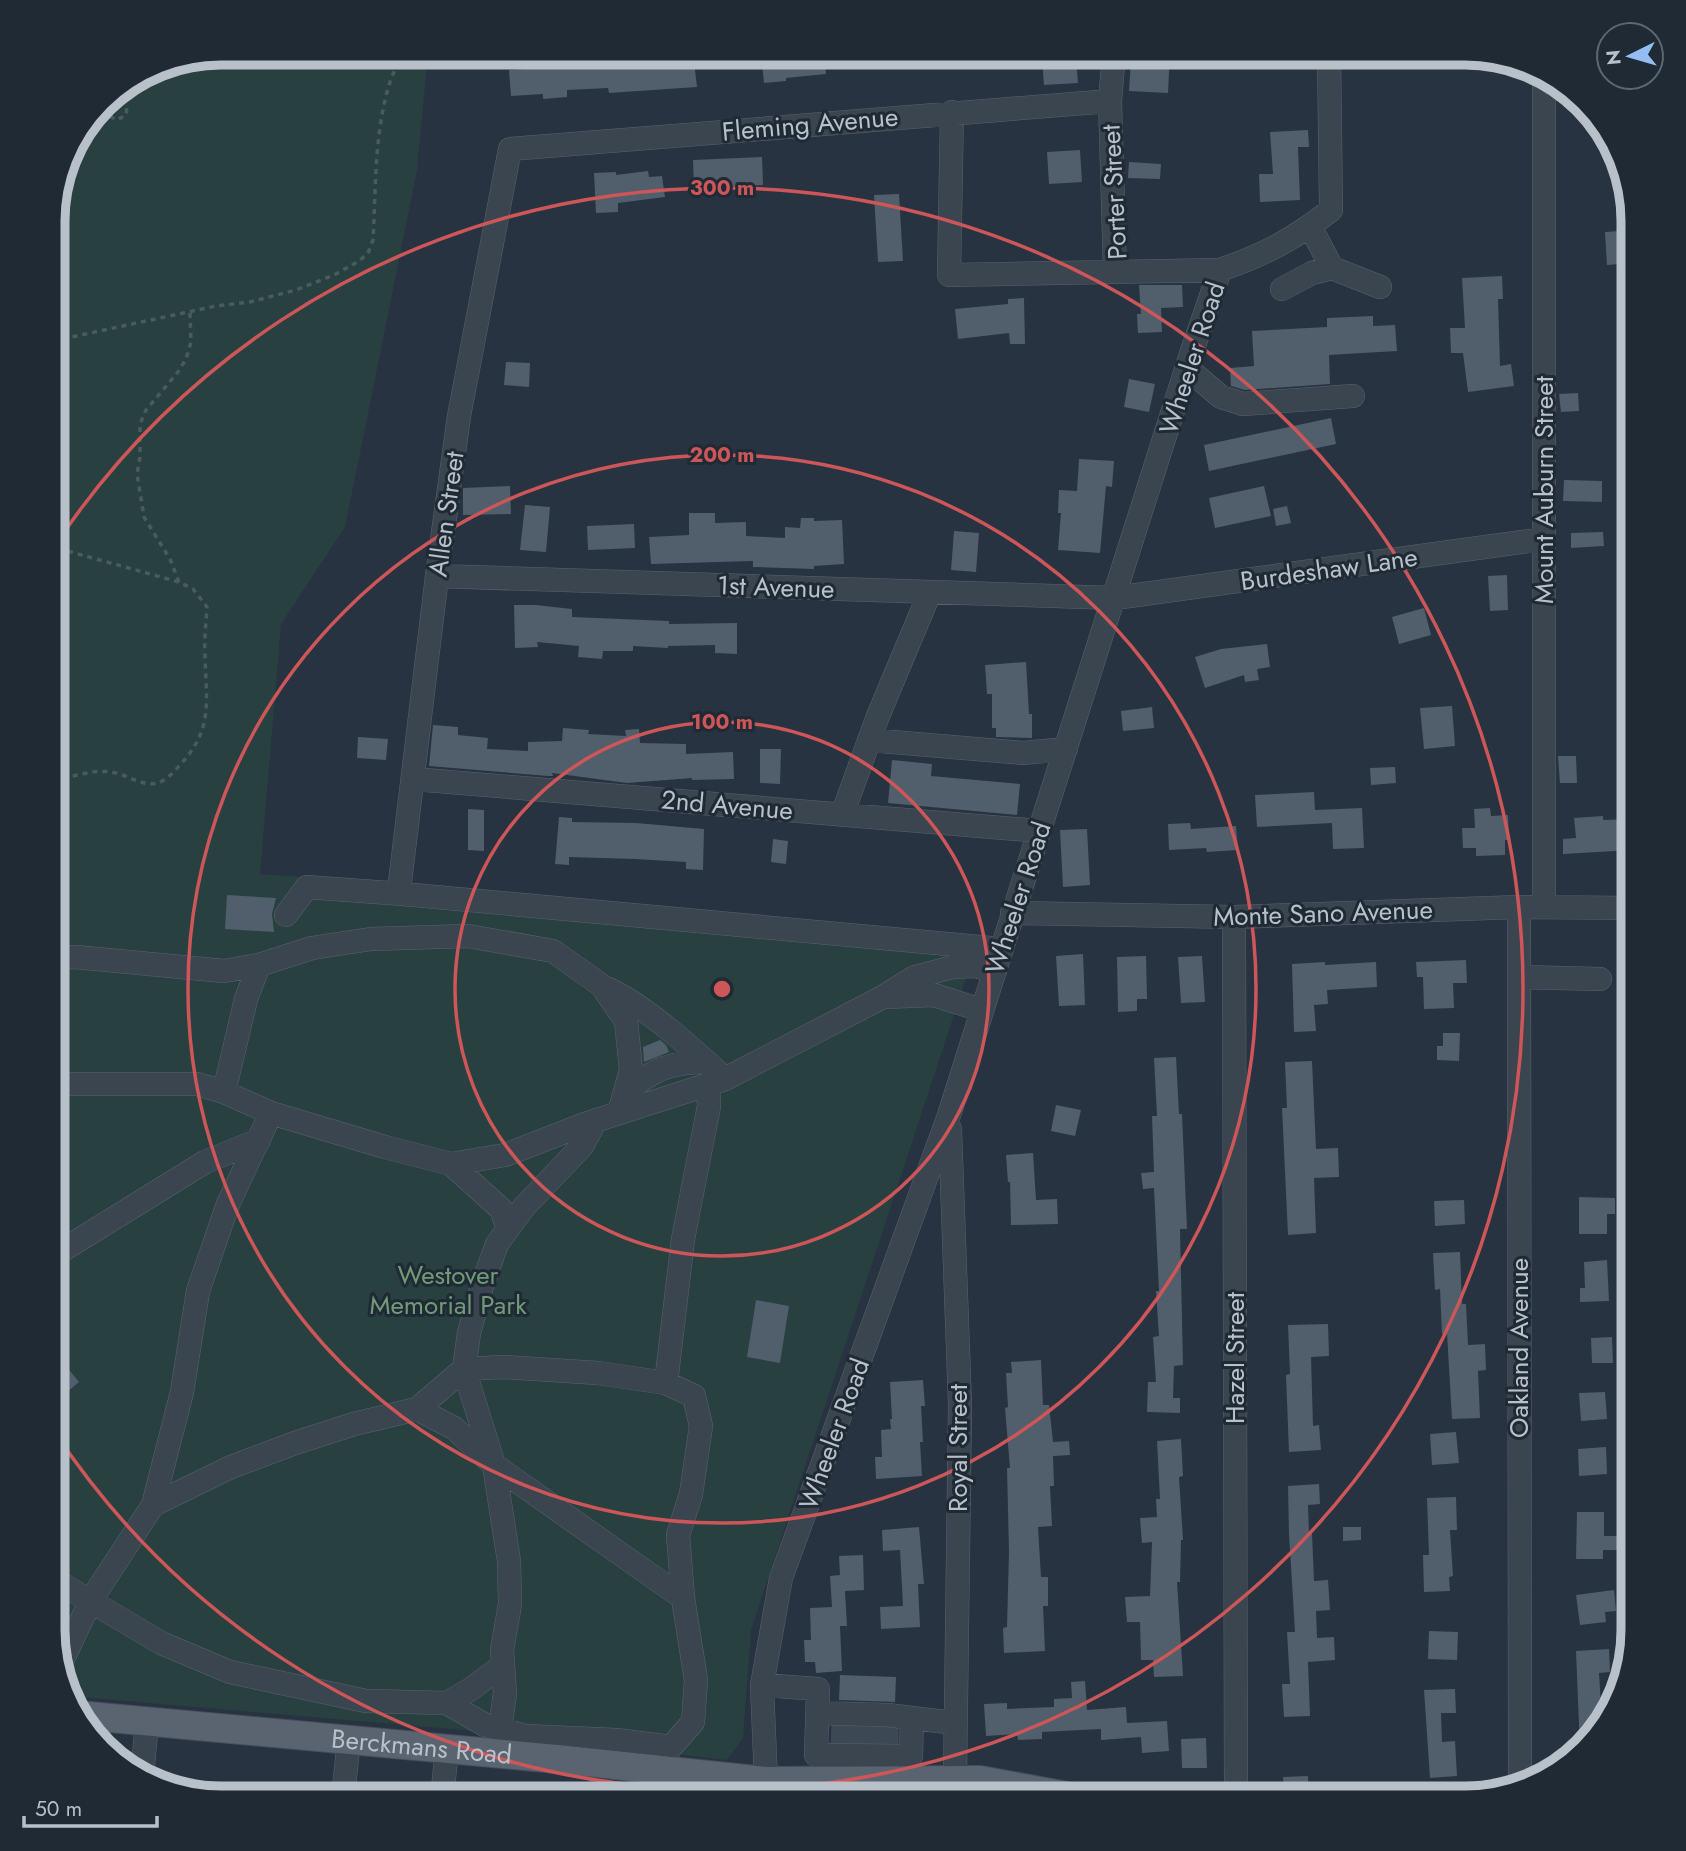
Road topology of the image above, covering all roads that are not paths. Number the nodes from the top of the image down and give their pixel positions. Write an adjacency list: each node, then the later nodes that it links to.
1 (1113, 65): 4 (street, Porter Street)
2 (1329, 65): 7 (street, Wheeler Road)
3 (1544, 87): 15 (street, Mount Auburn Street)
4 (1110, 101): 5 (street, Fleming Avenue); 10 (street, Porter Street)
5 (952, 112): 6 (street, Fleming Avenue); 10 (street)
6 (510, 149): 16 (street, Allen Street)
7 (1310, 226): 8 (street); 9 (street, Wheeler Road)
8 (1332, 268): 11 (street); 12 (street)
9 (1220, 270): 10 (street, Porter Street); 13 (street, Wheeler Road)
10 (1115, 271)
11 (1380, 287)
12 (1282, 289)
13 (1187, 368): 14 (street); 18 (street, Wheeler Road)
14 (1353, 396)
15 (1544, 539): 18 (street, Burdeshaw Lane); 25 (street, Mount Auburn Street)
16 (437, 576): 17 (street, 1st Avenue); 21 (street, Allen Street)
17 (929, 592): 18 (street, 1st Avenue); 19 (street)
18 (1115, 598): 20 (street, Wheeler Road)
19 (869, 740): 20 (street); 22 (street)
20 (1066, 750): 23 (street, Wheeler Road)
21 (413, 779): 22 (street, 2nd Avenue); 24 (street, Allen Street)
22 (842, 815): 23 (street, 2nd Avenue)
23 (1040, 831): 28 (street, Wheeler Road)
24 (400, 882)
25 (1544, 906): 26 (street, Monte Sano Avenue); 27 (street, Monte Sano Avenue)
26 (1519, 907): 30 (street, Monte Sano Avenue); 35 (street, Oakland Avenue)
27 (1621, 908)
28 (1012, 913): 30 (street, Monte Sano Avenue); 31 (street, Wheeler Road)
29 (286, 915): 31 (street)
30 (1234, 917): 84 (street, Hazel Street)
31 (1002, 949): 34 (street, Wheeler Road)
32 (65, 957): 33 (street)
33 (259, 965): 37 (street); 42 (street)
34 (995, 971): 38 (street); 39 (street, Wheeler Road)
35 (1519, 977): 36 (street); 75 (street, Oakland Avenue)
36 (1600, 979)
37 (601, 985): 40 (street); 43 (street)
38 (881, 998): 39 (street); 40 (street)
39 (981, 1010): 45 (street, Wheeler Road)
40 (714, 1075): 43 (street); 52 (street)
41 (65, 1084): 42 (street)
42 (224, 1092): 44 (street)
43 (622, 1103): 46 (street)
44 (271, 1113): 47 (street); 48 (street)
45 (949, 1115): 61 (street, Wheeler Road); 67 (street, Royal Street)
46 (596, 1120): 48 (street); 49 (street)
47 (259, 1140): 50 (street); 55 (street)
48 (451, 1164): 49 (street)
49 (509, 1227): 51 (street)
50 (65, 1249)
51 (464, 1369): 52 (street); 53 (street); 54 (street)
52 (666, 1383): 57 (street)
53 (417, 1409): 54 (street); 55 (street)
54 (494, 1465): 57 (street); 60 (street)
55 (153, 1506): 58 (street)
56 (65, 1586): 58 (street)
57 (683, 1598): 68 (street)
58 (91, 1600): 59 (street); 62 (street)
59 (66, 1652)
60 (503, 1665): 62 (street); 68 (street)
61 (762, 1685): 63 (street); 81 (street, Wheeler Road)
62 (447, 1703): 68 (street)
63 (818, 1713): 70 (street); 70 (street)
64 (91, 1716): 66 (main road, Berckmans Road)
65 (912, 1718): 67 (street); 70 (street); 70 (street)
66 (147, 1722): 69 (main road, Berckmans Road); 73 (street)
67 (955, 1723): 83 (street, Royal Street)
68 (500, 1729)
69 (349, 1740): 71 (main road, Berckmans Road); 76 (street)
70 (870, 1740): 82 (main road, Berckmans Road); 83 (main road, Berckmans Road)
71 (447, 1749): 72 (main road, Berckmans Road); 77 (street)
72 (603, 1764): 74 (main road, Berckmans Road); 78 (street)
73 (143, 1765)
74 (647, 1769): 79 (street); 80 (main road, Berckmans Road)
75 (1520, 1776)
76 (344, 1786)
77 (443, 1786)
78 (600, 1786)
79 (645, 1786)
80 (743, 1786)
81 (765, 1786)
82 (773, 1786)
83 (972, 1786)
84 (1236, 1786)

